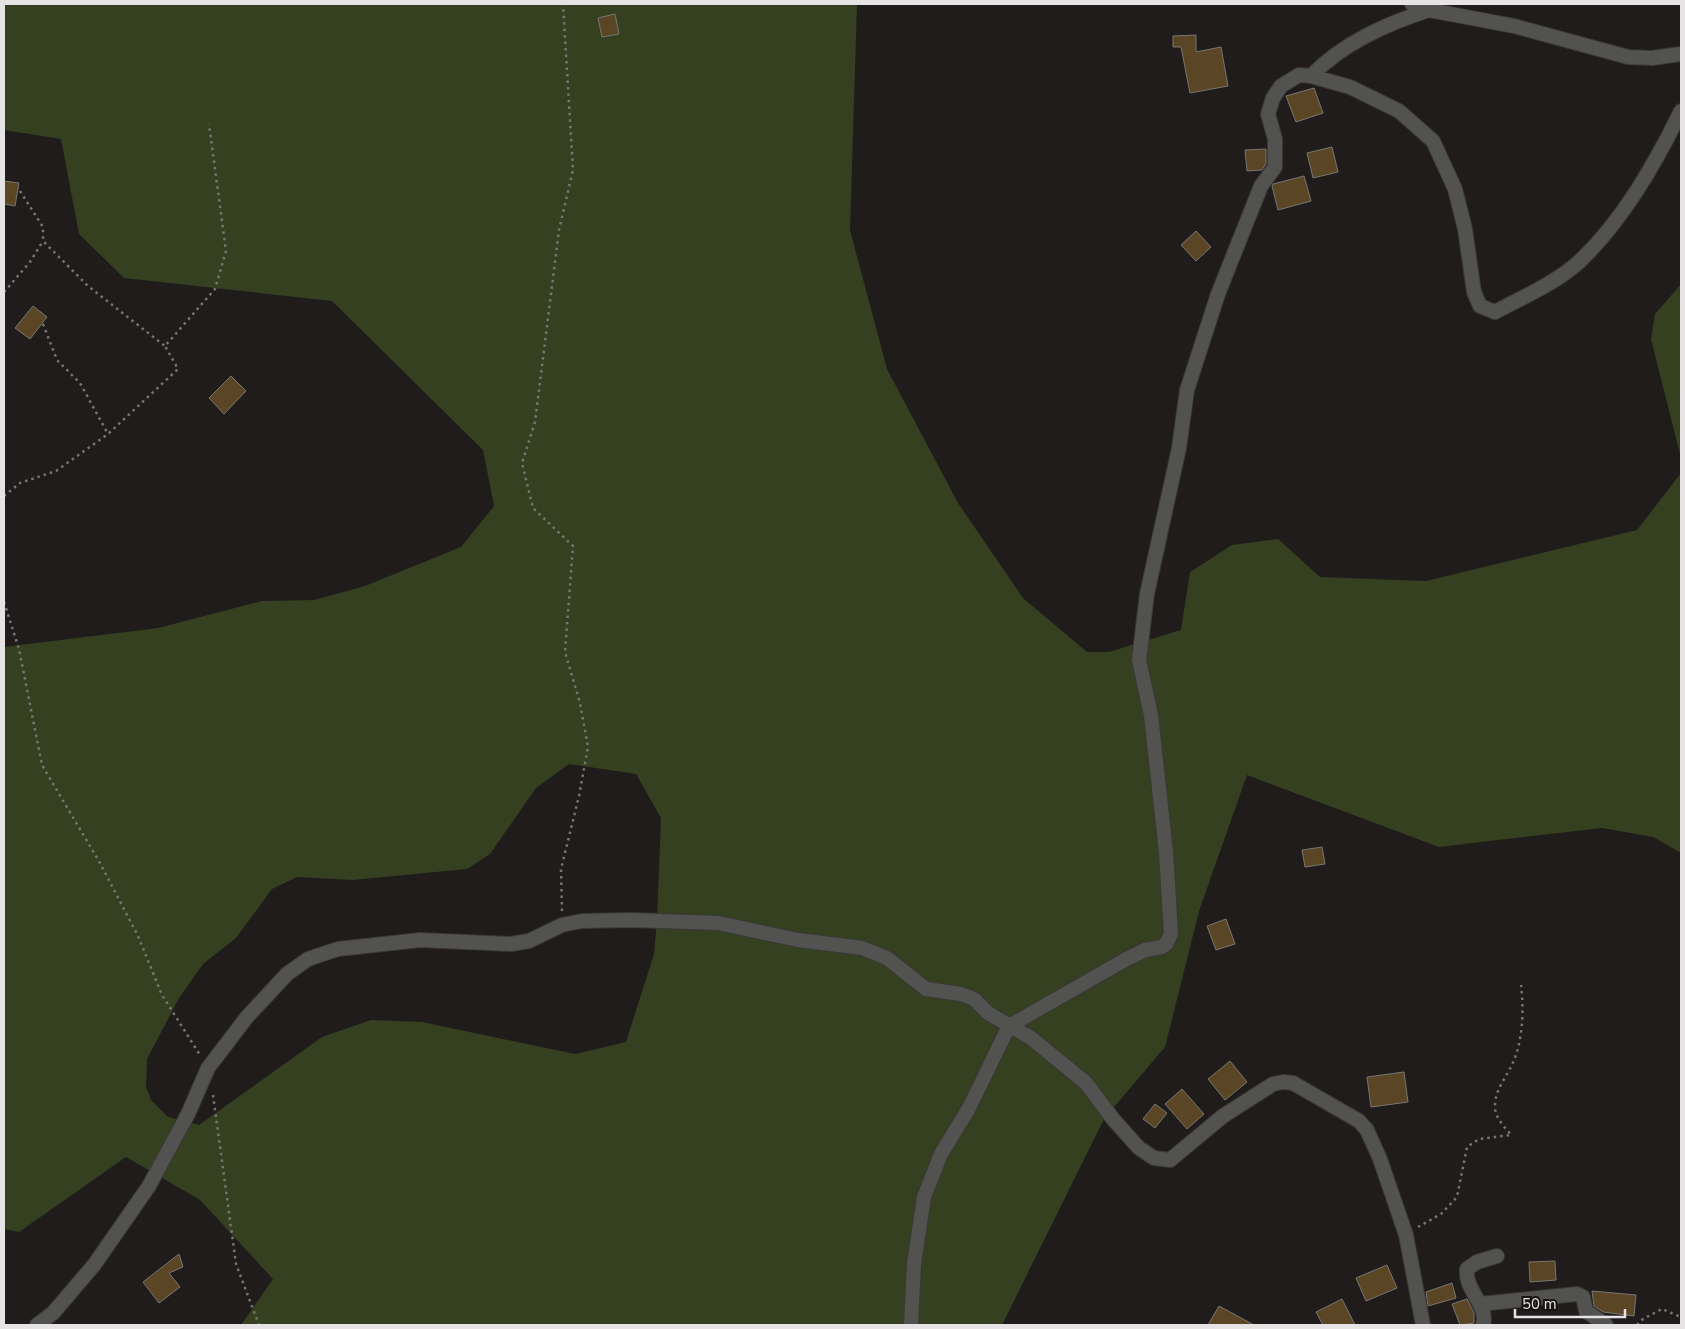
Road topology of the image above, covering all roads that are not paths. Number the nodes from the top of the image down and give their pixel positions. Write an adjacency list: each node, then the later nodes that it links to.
1 (1412, 4): 2 (street)
2 (1429, 10): 3 (street); 4 (street)
3 (1681, 54)
4 (1311, 76): 5 (street); 6 (street)
5 (1681, 112)
6 (1009, 1026): 9 (street); 10 (street); 11 (street)
7 (1497, 1256): 8 (street)
8 (1480, 1304): 12 (street); 13 (street)
9 (37, 1325)
10 (911, 1325)
11 (1423, 1325)
12 (1483, 1325)
13 (1606, 1325)

